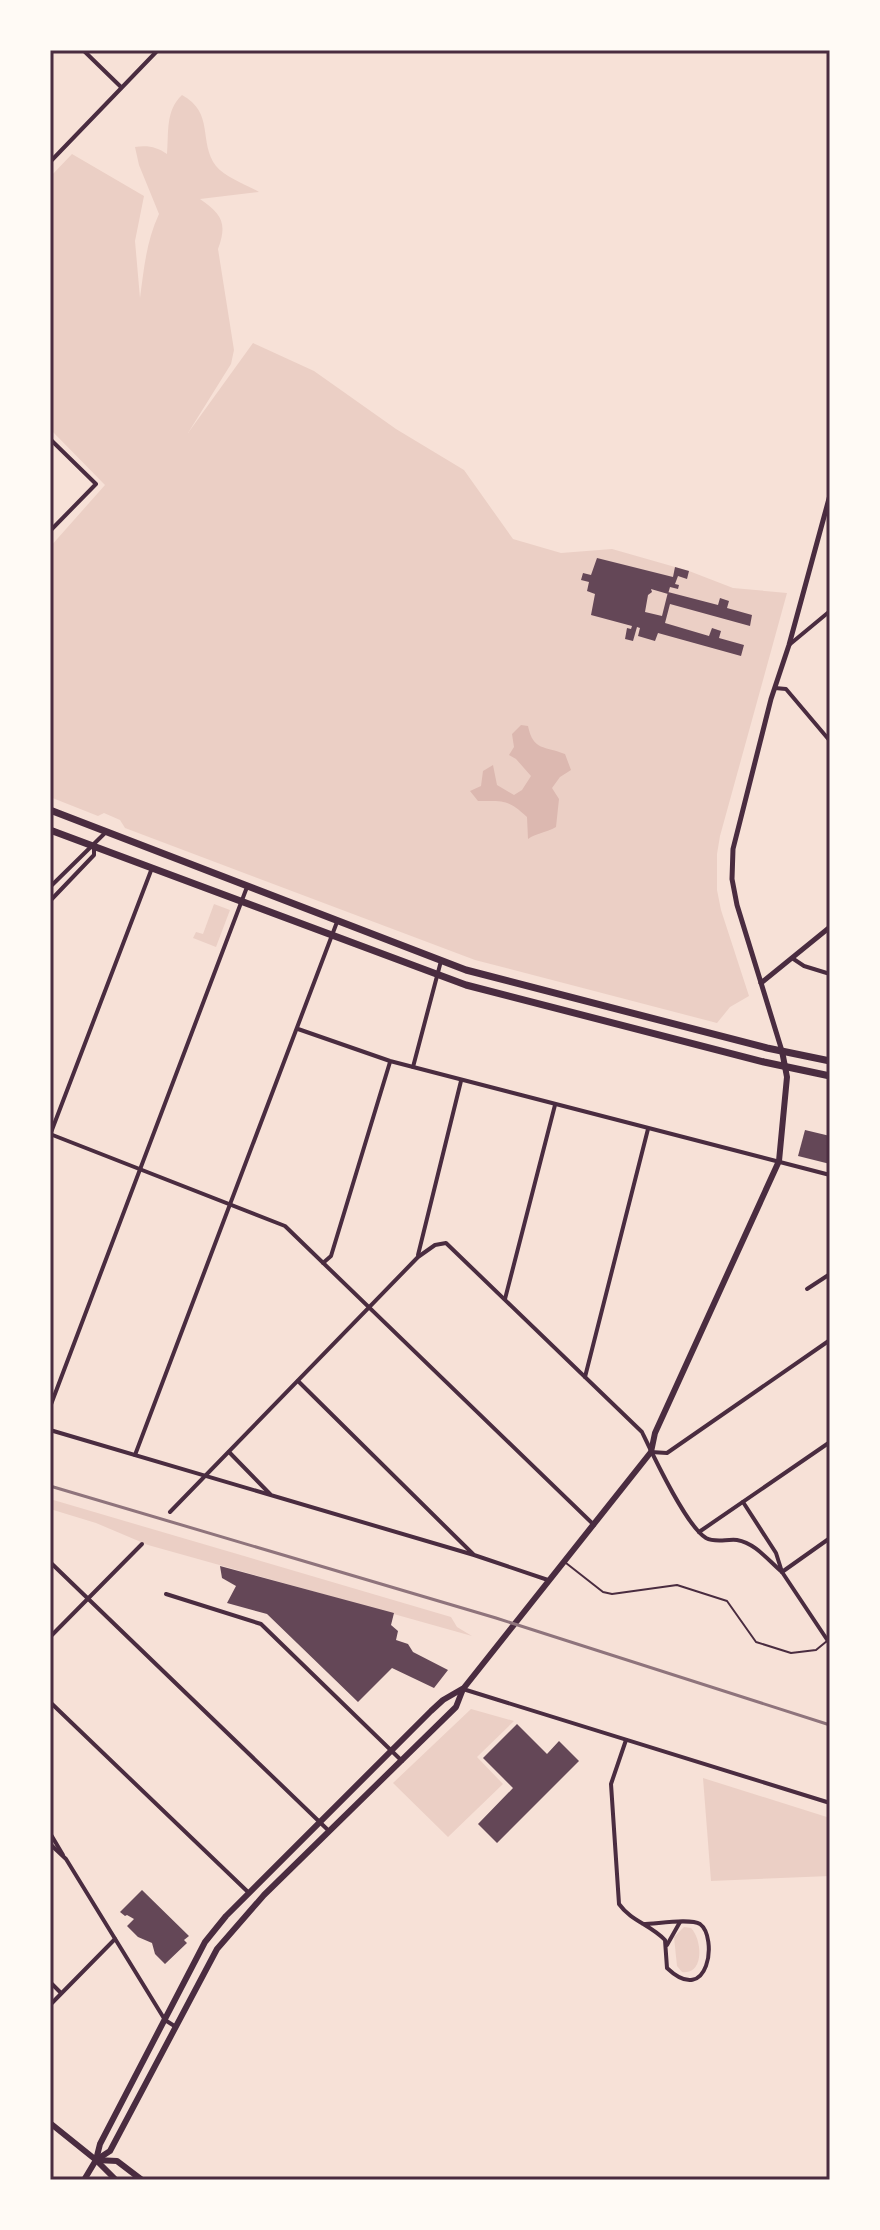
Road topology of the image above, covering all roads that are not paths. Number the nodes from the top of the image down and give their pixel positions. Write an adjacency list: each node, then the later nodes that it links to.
1 (83, 50): 3 (street)
2 (158, 50): 3 (street)
3 (122, 88): 4 (street)
4 (51, 161)
5 (50, 439): 7 (street)
6 (830, 495): 9 (street)
7 (50, 531)
8 (830, 611): 9 (street)
9 (789, 645): 10 (street)
10 (775, 688): 11 (street); 28 (street)
11 (830, 741)
12 (50, 810): 14 (main road)
13 (50, 830): 15 (main road)
14 (106, 831): 15 (street); 18 (main road)
15 (94, 846): 16 (main road); 17 (street); 19 (street)
16 (152, 868): 20 (main road); 39 (street)
17 (50, 887)
18 (247, 887): 20 (street); 21 (main road)
19 (50, 901)
20 (243, 901): 23 (main road); 41 (street)
21 (337, 922): 23 (street); 25 (main road)
22 (830, 927): 24 (street)
23 (333, 936): 27 (main road); 29 (street)
24 (792, 958): 26 (street); 28 (street)
25 (441, 961): 27 (street); 30 (main road)
26 (830, 974)
27 (437, 975): 33 (main road); 34 (street)
28 (761, 983): 30 (street)
29 (298, 1029): 31 (street); 43 (street)
30 (782, 1051): 32 (main road); 33 (main road)
31 (390, 1061): 34 (street); 45 (street)
32 (830, 1061)
33 (785, 1066): 35 (main road); 40 (main road)
34 (413, 1067): 36 (street)
35 (830, 1076)
36 (461, 1080): 37 (street); 44 (street)
37 (555, 1105): 38 (street); 48 (street)
38 (648, 1129): 40 (street); 51 (street)
39 (50, 1135): 41 (street)
40 (779, 1161): 42 (street); 57 (main road)
41 (140, 1170): 43 (street); 53 (street)
42 (830, 1175)
43 (231, 1205): 45 (street); 58 (street)
44 (418, 1257): 48 (street); 49 (street)
45 (323, 1263): 49 (street)
46 (830, 1274): 47 (street)
47 (807, 1289)
48 (505, 1299): 51 (street)
49 (369, 1308): 52 (street); 63 (street)
50 (830, 1340): 57 (street)
51 (585, 1377): 57 (street)
52 (298, 1381): 56 (street); 67 (street)
53 (50, 1407)
54 (50, 1430): 58 (street)
55 (830, 1442): 61 (street)
56 (229, 1452): 59 (street); 60 (street)
57 (651, 1452): 63 (main road); 64 (street)
58 (135, 1455): 59 (street)
59 (205, 1476): 60 (street); 62 (street)
60 (272, 1496): 67 (street)
61 (743, 1502): 64 (street); 70 (street)
62 (170, 1512)
63 (595, 1526): 69 (main road)
64 (699, 1532): 70 (street)
65 (830, 1538): 70 (street)
66 (142, 1544): 73 (street)
67 (474, 1555): 71 (street)
68 (50, 1562): 73 (street)
69 (565, 1562): 71 (main road); 75 (lane)
70 (782, 1572): 75 (street)
71 (551, 1581): 76 (main road)
72 (166, 1594): 79 (street)
73 (88, 1598): 74 (street); 82 (street)
74 (50, 1637)
75 (829, 1641)
76 (463, 1689): 78 (street); 79 (main road); 80 (main road)
77 (50, 1702): 87 (street)
78 (626, 1740): 81 (street); 90 (street)
79 (393, 1751): 80 (street); 82 (main road)
80 (402, 1761): 83 (main road)
81 (830, 1803)
82 (320, 1823): 83 (street); 87 (main road)
83 (329, 1831): 88 (main road)
84 (50, 1833): 86 (street)
85 (50, 1844): 86 (street)
86 (66, 1859): 91 (street)
87 (249, 1894): 88 (main road); 96 (main road)
88 (257, 1903): 97 (main road)
89 (680, 1922): 90 (street); 92 (street); 92 (street)
90 (643, 1924): 92 (street)
91 (115, 1939): 94 (street); 96 (street)
92 (666, 1947)
93 (50, 1982): 94 (street)
94 (61, 1993): 95 (street)
95 (50, 2005)
96 (165, 2020): 97 (street); 99 (main road)
97 (176, 2027): 99 (main road)
98 (50, 2123): 99 (main road)
99 (96, 2160): 100 (main road); 101 (main road); 102 (main road)
100 (84, 2180)
101 (116, 2180)
102 (142, 2180)

